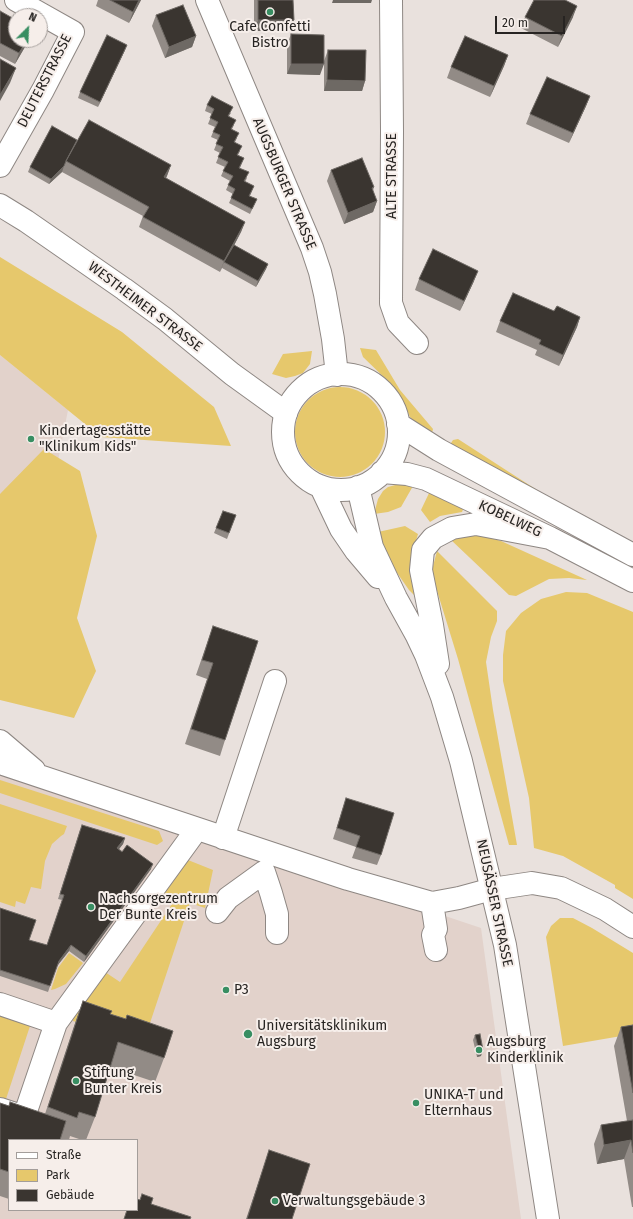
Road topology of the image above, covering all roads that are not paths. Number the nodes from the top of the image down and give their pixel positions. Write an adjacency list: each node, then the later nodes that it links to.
1 (16, 0): 4 (main road, DEUTERSTRASSE)
2 (207, 0): 7 (main road, AUGSBURGER STRASSE)
3 (391, 0): 6 (main road, ALTE STRASSE)
4 (0, 166)
5 (0, 205): 8 (main road, WESTHEIMER STRASSE)
6 (417, 343)
7 (336, 375): 8 (main road); 9 (main road)
8 (286, 413): 11 (main road)
9 (398, 424): 10 (main road); 14 (main road, KOBELWEG)
10 (382, 472): 12 (main road); 13 (main road, KOBELWEG)
11 (322, 487): 12 (main road); 16 (main road, NEUSÄSSER STRASSE)
12 (358, 487): 16 (main road, NEUSÄSSER STRASSE)
13 (550, 538): 15 (main road, KOBELWEG); 18 (main road)
14 (633, 555)
15 (633, 581)
16 (396, 598): 18 (main road, NEUSÄSSER STRASSE)
17 (275, 681): 23 (main road)
18 (442, 697): 25 (main road, NEUSÄSSER STRASSE)
19 (0, 741): 21 (main road)
20 (0, 764): 21 (main road)
21 (43, 778): 22 (main road)
22 (197, 829): 23 (main road); 32 (main road)
23 (223, 838): 24 (main road)
24 (267, 863): 26 (main road); 27 (main road); 29 (main road)
25 (492, 889): 26 (main road); 28 (main road); 34 (main road, NEUSÄSSER STRASSE)
26 (432, 903): 30 (main road)
27 (216, 912)
28 (633, 927)
29 (277, 933)
30 (437, 946)
31 (0, 1004): 32 (main road)
32 (56, 1023): 33 (main road)
33 (0, 1109)
34 (548, 1219)

